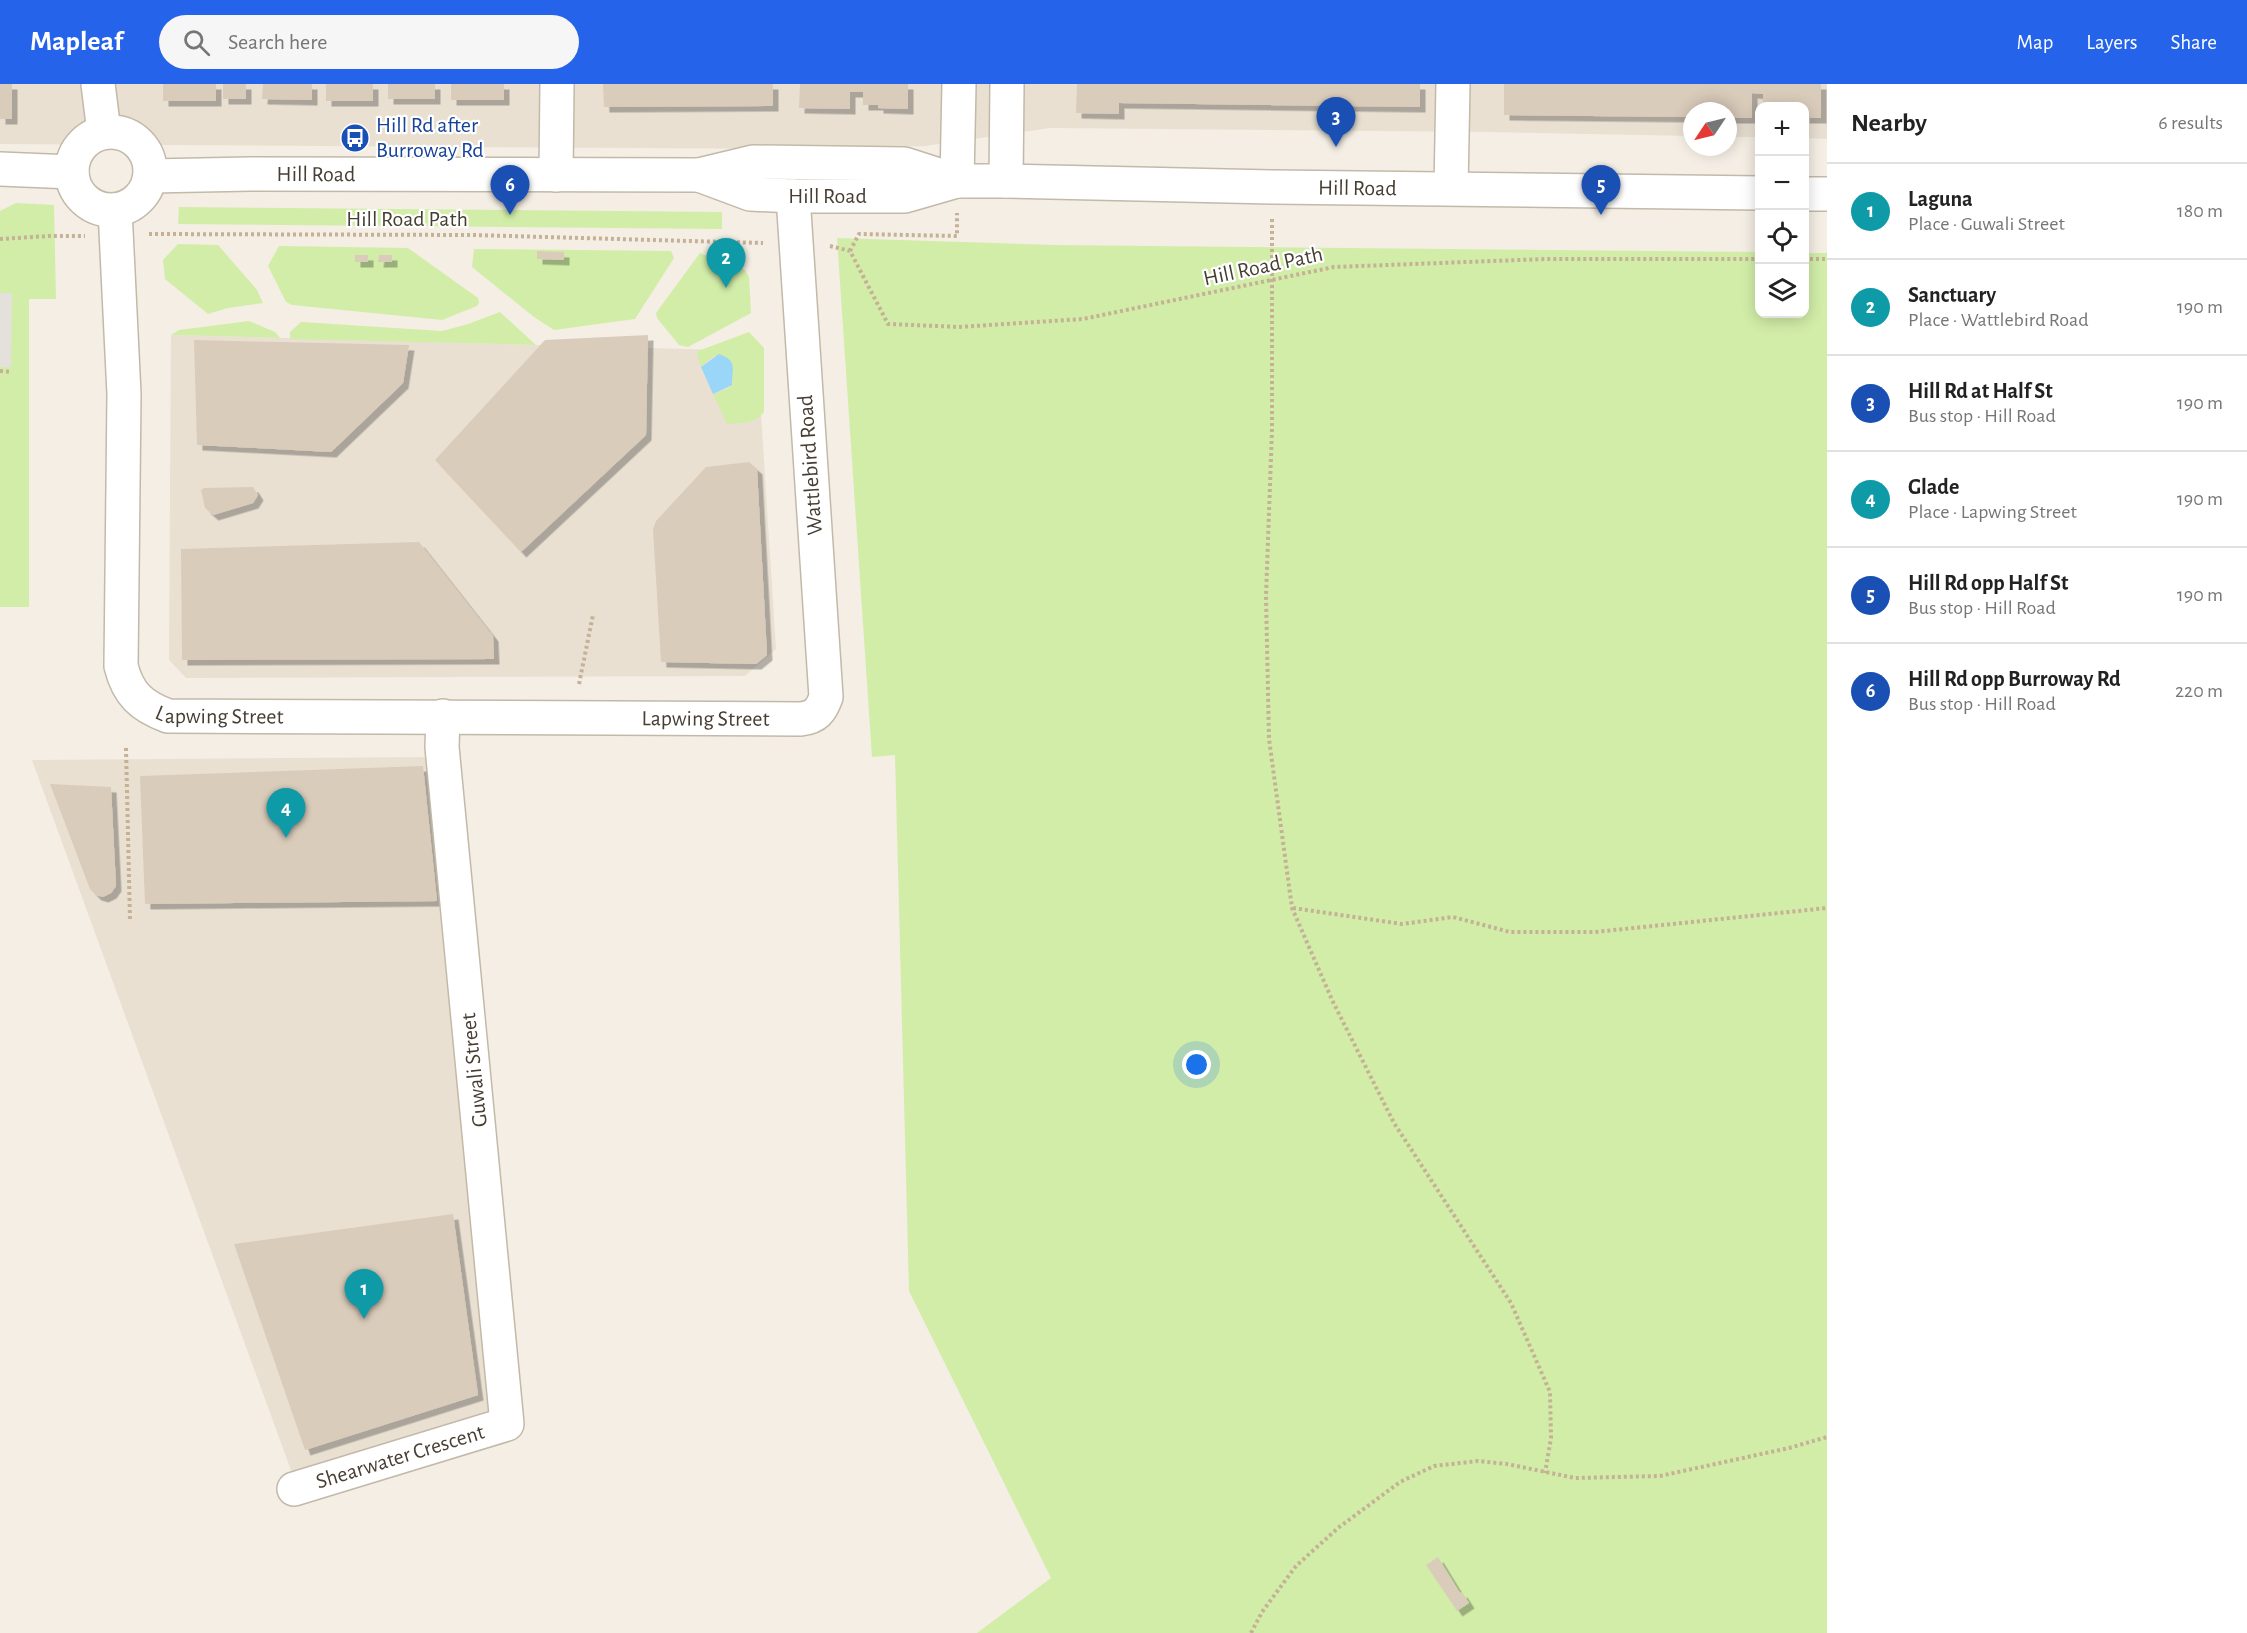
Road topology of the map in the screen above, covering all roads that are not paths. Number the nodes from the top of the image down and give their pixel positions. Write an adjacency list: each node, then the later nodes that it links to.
1 (98, 84): 6 (street)
2 (557, 84): 9 (street)
3 (959, 84): 12 (street)
4 (1006, 84): 13 (street)
5 (1453, 84): 14 (street)
6 (104, 132): 8 (street); 11 (street)
7 (0, 169): 8 (street)
8 (72, 172): 19 (street)
9 (556, 175): 10 (street, Hill Road); 11 (street, Hill Road)
10 (699, 175): 12 (street, Hill Road); 18 (street, Hill Road)
11 (150, 176): 19 (street)
12 (957, 181): 13 (street, Hill Road); 18 (street, Hill Road)
13 (1006, 181): 14 (street, Hill Road)
14 (1451, 188): 15 (street, Hill Road)
15 (1755, 193)
16 (1809, 194): 17 (street)
17 (1827, 194)
18 (793, 196): 21 (street, Wattlebird Road)
19 (115, 210): 20 (street, Lapwing Street)
20 (443, 716): 21 (street, Lapwing Street); 22 (street, Guwali Street)
21 (801, 719)
22 (507, 1424): 23 (street, Shearwater Crescent)
23 (294, 1489)

